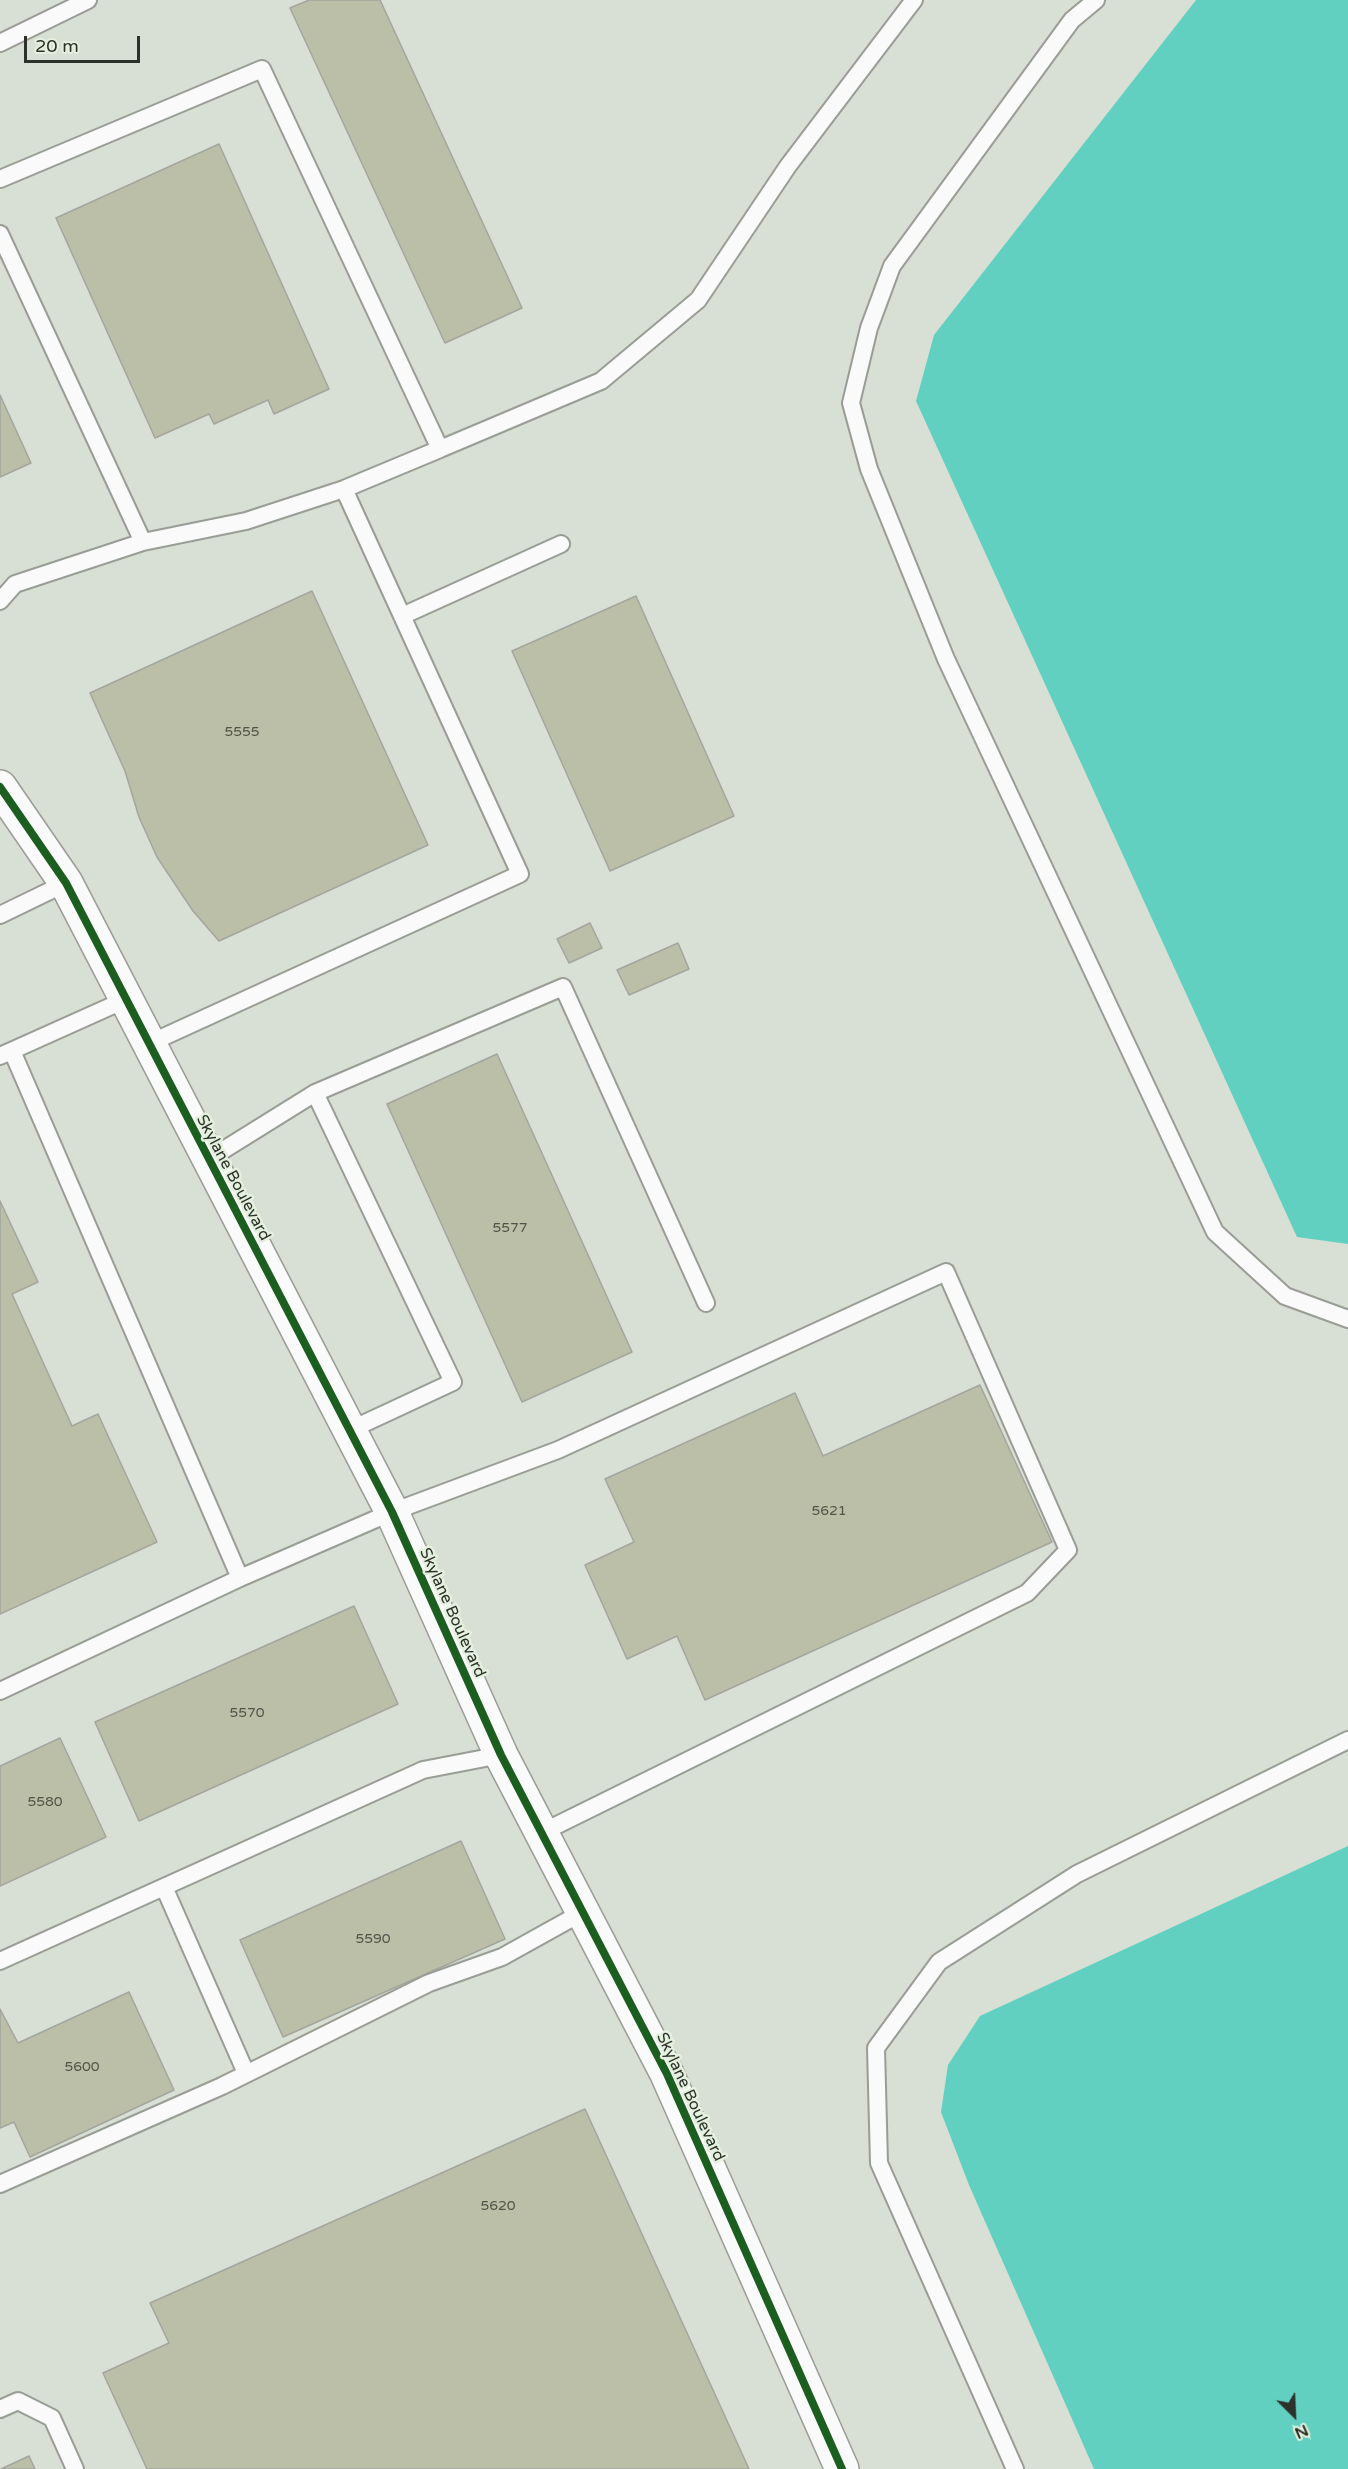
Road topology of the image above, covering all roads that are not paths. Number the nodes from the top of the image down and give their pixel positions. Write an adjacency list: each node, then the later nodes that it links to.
1 (88, 0): 4 (lane)
2 (914, 0): 7 (lane)
3 (1096, 0): 22 (lane)
4 (0, 43)
5 (0, 179): 7 (lane)
6 (0, 234): 9 (lane)
7 (440, 449): 8 (lane)
8 (344, 489): 9 (lane); 12 (lane)
9 (143, 542): 11 (lane)
10 (561, 544): 12 (lane)
11 (0, 601)
12 (402, 616): 17 (lane)
13 (0, 787): 14 (street, Skylane Boulevard)
14 (66, 882): 15 (lane); 16 (street, Skylane Boulevard)
15 (0, 915)
16 (127, 999): 17 (street, Skylane Boulevard); 18 (lane)
17 (148, 1044): 20 (street, Skylane Boulevard)
18 (6, 1053): 25 (lane)
19 (315, 1093): 20 (lane); 21 (lane); 23 (lane)
20 (209, 1159): 23 (street, Skylane Boulevard)
21 (706, 1303)
22 (1348, 1319)
23 (350, 1430): 24 (street, Skylane Boulevard)
24 (392, 1512): 25 (lane); 28 (street, Skylane Boulevard); 29 (lane)
25 (240, 1578): 26 (lane)
26 (0, 1691)
27 (1348, 1740): 38 (lane)
28 (501, 1755): 29 (street, Skylane Boulevard); 30 (lane)
29 (543, 1832): 31 (street, Skylane Boulevard)
30 (164, 1887): 32 (lane); 33 (lane)
31 (583, 1912): 33 (lane); 37 (street, Skylane Boulevard)
32 (0, 1961)
33 (246, 2073): 34 (lane)
34 (0, 2184)
35 (0, 2409): 36 (lane)
36 (75, 2469)
37 (842, 2469)
38 (1016, 2469)

